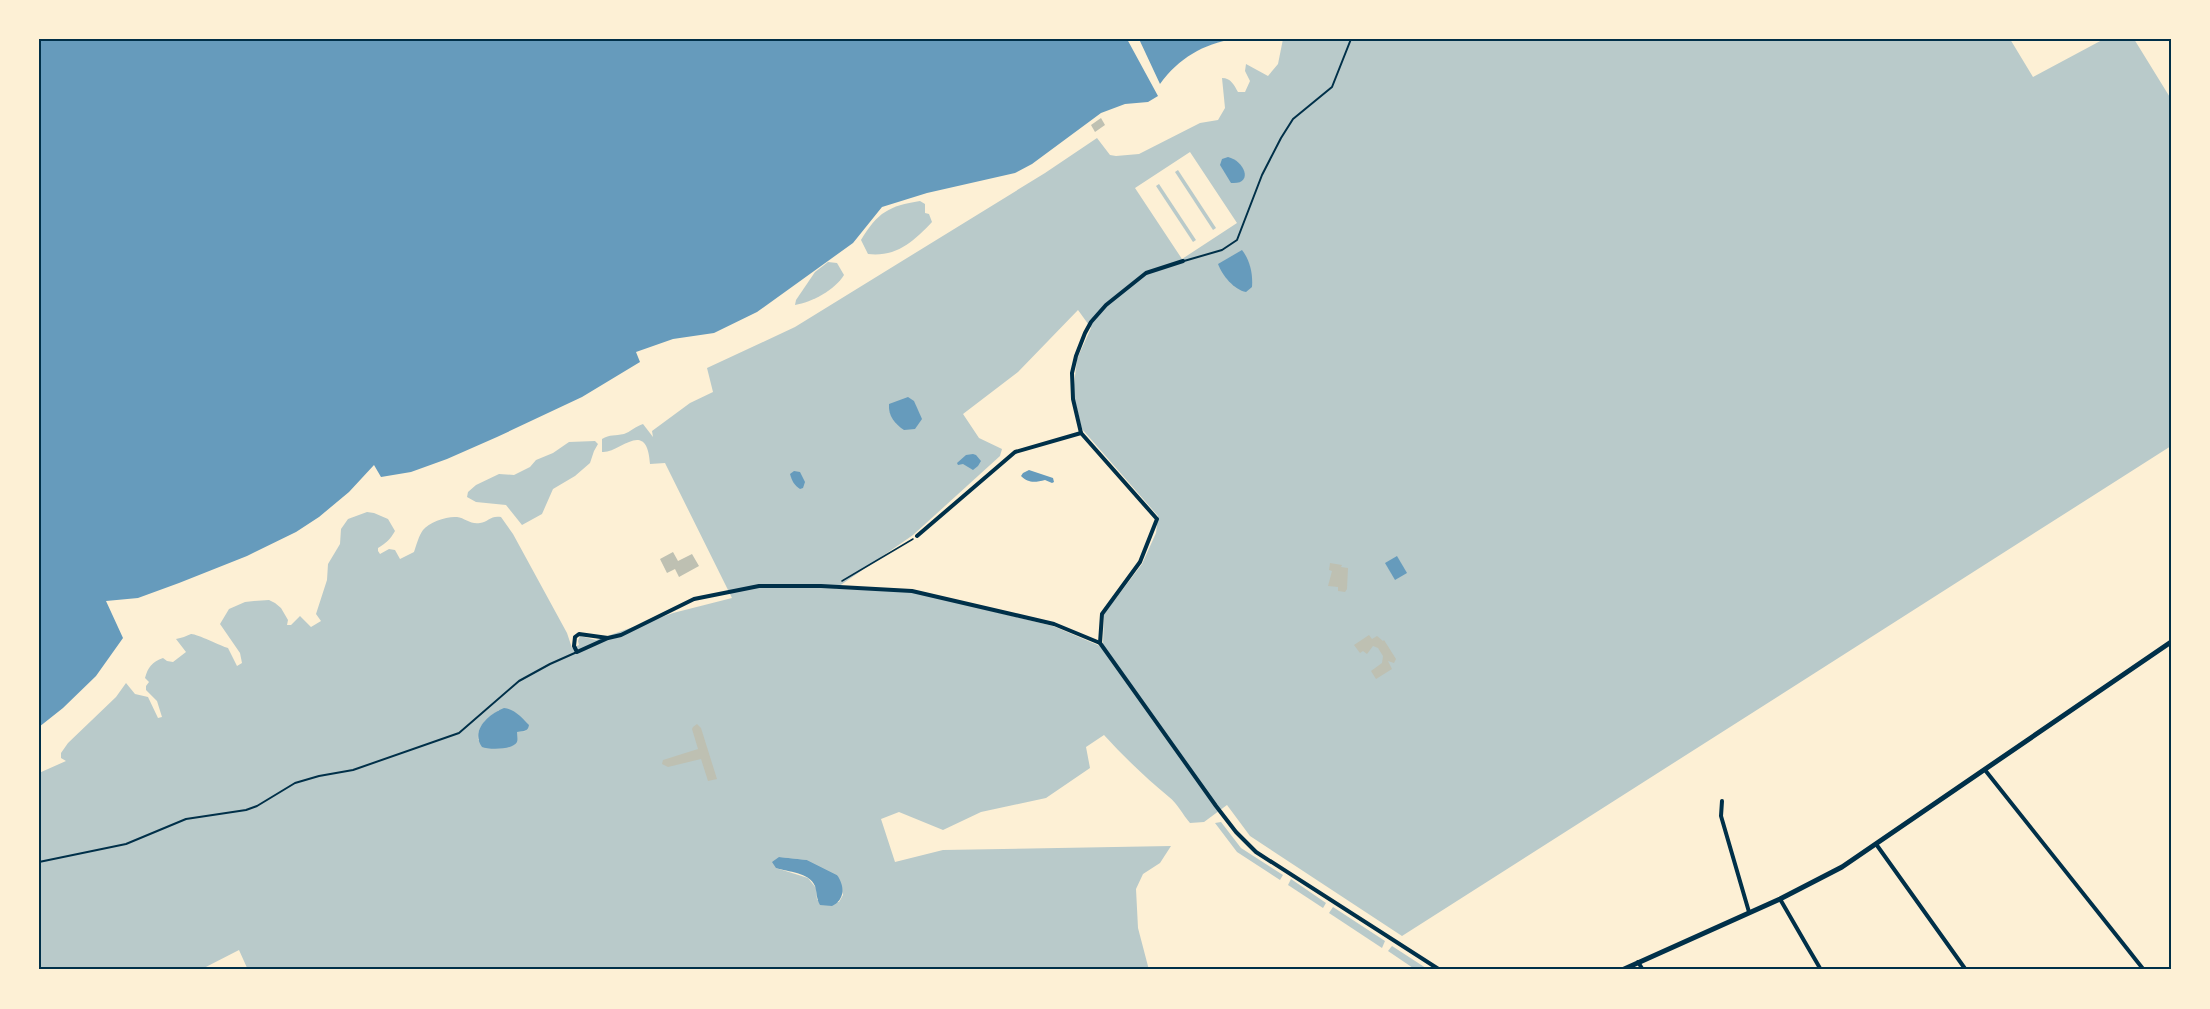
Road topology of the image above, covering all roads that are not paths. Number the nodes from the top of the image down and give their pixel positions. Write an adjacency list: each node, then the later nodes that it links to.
1 (1351, 39): 2 (lane)
2 (1184, 261): 3 (street)
3 (1082, 433): 4 (street); 7 (street)
4 (917, 536)
5 (608, 638): 7 (street); 8 (street); 8 (street)
6 (2171, 642): 9 (street)
7 (1100, 643): 16 (street)
8 (577, 652): 12 (lane)
9 (1985, 770): 11 (street); 21 (street)
10 (1722, 801): 14 (street)
11 (1876, 844): 13 (street); 20 (street)
12 (39, 862)
13 (1780, 899): 14 (street); 19 (street)
14 (1749, 912): 15 (street)
15 (1638, 962): 17 (street); 18 (street)
16 (1440, 970)
17 (1622, 970)
18 (1642, 970)
19 (1821, 970)
20 (1966, 970)
21 (2144, 970)

